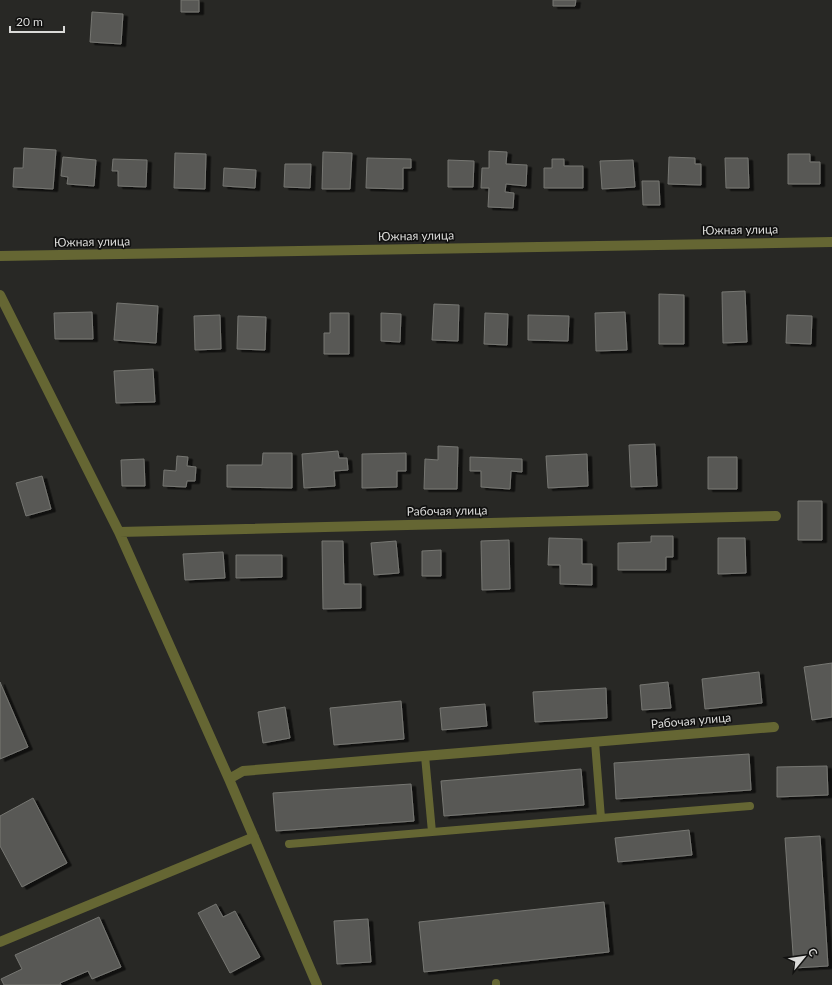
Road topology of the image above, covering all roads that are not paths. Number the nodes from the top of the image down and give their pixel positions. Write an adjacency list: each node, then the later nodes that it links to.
1 (832, 242): 2 (street, Южная улица)
2 (0, 256)
3 (0, 295): 5 (street)
4 (776, 516): 5 (street, Рабочая улица)
5 (119, 532): 9 (street)
6 (774, 727): 7 (street, Рабочая улица)
7 (595, 742): 8 (street, Рабочая улица); 11 (lane)
8 (425, 756): 9 (street, Рабочая улица); 12 (lane)
9 (229, 779): 13 (street)
10 (750, 806): 11 (lane)
11 (601, 818): 12 (lane)
12 (432, 832): 14 (lane)
13 (254, 837): 15 (street); 16 (street)
14 (289, 844)
15 (0, 942)
16 (317, 985)

